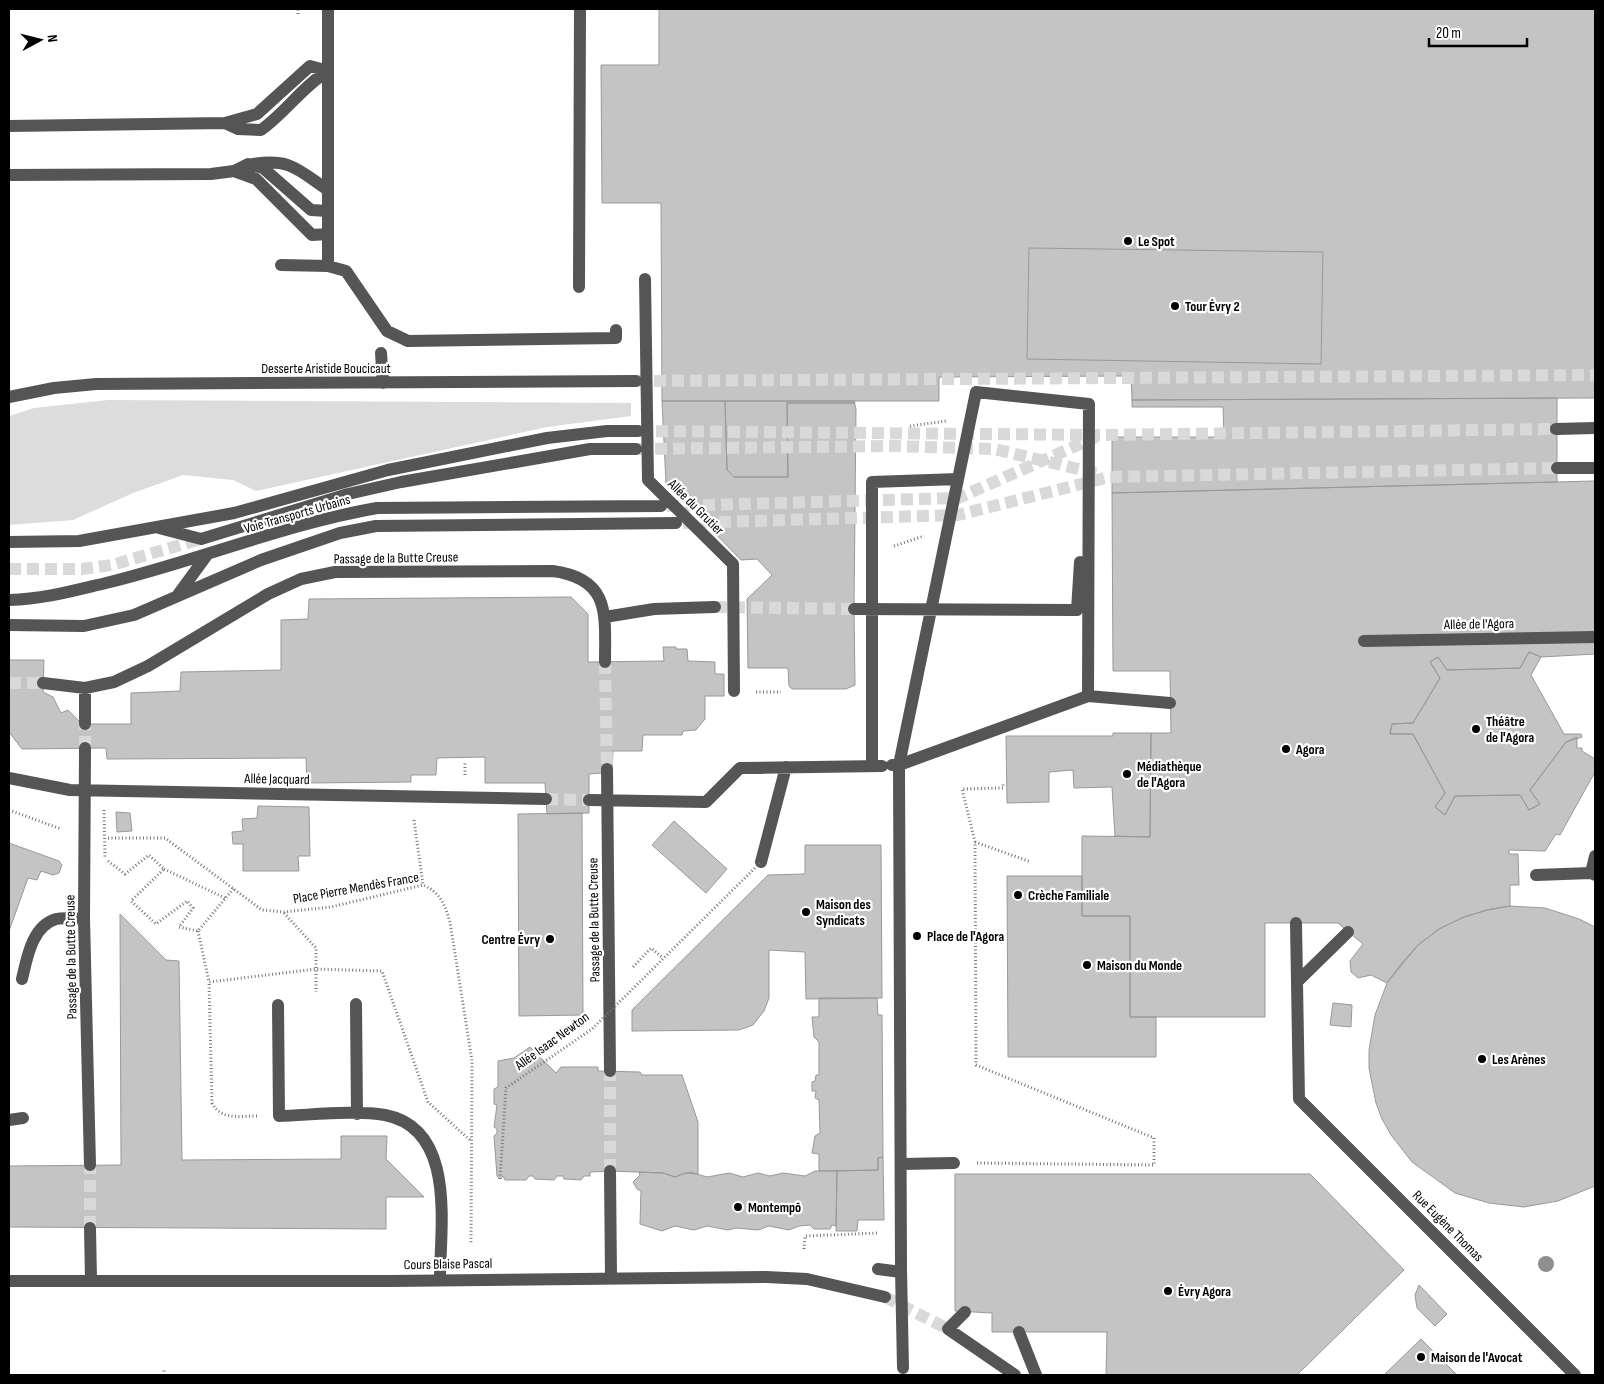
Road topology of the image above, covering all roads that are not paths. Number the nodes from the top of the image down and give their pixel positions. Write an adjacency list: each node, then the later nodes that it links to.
1 (328, 9): 3 (street)
2 (580, 9): 14 (street)
3 (328, 71): 4 (street); 8 (street)
4 (9, 126)
5 (248, 164): 6 (street); 8 (street); 9 (street)
6 (234, 171): 7 (street); 10 (street)
7 (9, 175)
8 (328, 190): 9 (street)
9 (328, 211): 10 (street)
10 (328, 234): 12 (street)
11 (281, 265): 12 (street)
12 (328, 266): 15 (street)
13 (645, 279): 47 (street, Allée du Grutier)
14 (579, 287)
15 (616, 330)
16 (381, 354): 18 (street)
17 (636, 381): 18 (street, Desserte Aristide Boucicaut)
18 (383, 383): 19 (street, Desserte Aristide Boucicaut)
19 (11, 396)
20 (1595, 428): 21 (street)
21 (1556, 429)
22 (638, 431): 29 (street, Voie Transports Urbains)
23 (636, 449): 30 (street, Voie Transports Urbains)
24 (1557, 468): 25 (street)
25 (1595, 468)
26 (958, 479): 38 (street); 39 (street); 48 (street)
27 (660, 506): 32 (street, Voie Transports Urbains)
28 (676, 523): 34 (street)
29 (154, 527): 30 (street); 31 (street, Voie Transports Urbains)
30 (201, 539): 32 (street)
31 (9, 542)
32 (207, 556): 34 (street); 35 (street, Voie Transports Urbains)
33 (1080, 562): 39 (street)
34 (177, 596): 41 (street)
35 (9, 600)
36 (716, 606): 40 (street)
37 (854, 610): 38 (street)
38 (871, 610): 39 (street); 52 (street)
39 (931, 610): 52 (street)
40 (605, 617): 44 (street, Passage de la Butte Creuse); 46 (street, Passage de la Butte Creuse)
41 (9, 625)
42 (1595, 637): 43 (street, Allée de l'Agora)
43 (1364, 641)
44 (605, 662)
45 (43, 682): 46 (street, Passage de la Butte Creuse)
46 (85, 688): 50 (street)
47 (734, 691)
48 (1088, 696): 49 (street); 52 (street)
49 (1170, 703)
50 (85, 724)
51 (85, 748): 63 (street, Passage de la Butte Creuse)
52 (886, 765): 53 (street); 75 (street)
53 (786, 767): 58 (street); 60 (street)
54 (607, 768): 58 (street, Passage de la Butte Creuse)
55 (9, 778): 56 (street, Allée Jacquard)
56 (546, 799)
57 (589, 800): 58 (street)
58 (607, 800): 70 (street, Passage de la Butte Creuse)
59 (1595, 856): 61 (street)
60 (760, 862)
61 (1593, 874): 62 (street)
62 (1536, 875)
63 (84, 919): 66 (street); 76 (street, Passage de la Butte Creuse)
64 (1296, 923): 67 (street)
65 (1348, 932): 67 (street)
66 (22, 979)
67 (1297, 982): 91 (street, Rue Eugène Thomas)
68 (356, 1004): 71 (street)
69 (278, 1005): 71 (street)
70 (610, 1071)
71 (357, 1114): 82 (street)
72 (24, 1118): 73 (street)
73 (9, 1120)
74 (954, 1163): 75 (street)
75 (901, 1164): 80 (street)
76 (90, 1165)
77 (610, 1171): 81 (street)
78 (90, 1228): 83 (street)
79 (878, 1269): 80 (street)
80 (901, 1270): 88 (street, bridge)
81 (611, 1278): 82 (street, Cours Blaise Pascal); 85 (street, Cours Blaise Pascal)
82 (440, 1279): 83 (street, Cours Blaise Pascal)
83 (91, 1280): 84 (street, Cours Blaise Pascal)
84 (9, 1281)
85 (885, 1297)
86 (965, 1312): 89 (street)
87 (1019, 1332): 90 (street)
88 (903, 1372)
89 (1014, 1375)
90 (1036, 1375)
91 (1575, 1375)

